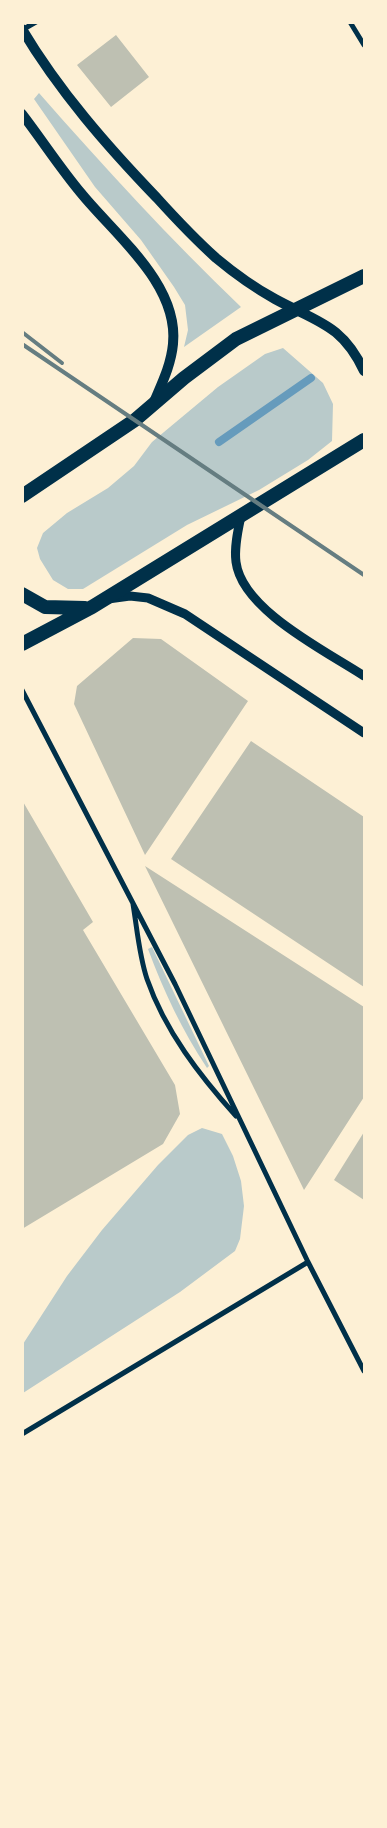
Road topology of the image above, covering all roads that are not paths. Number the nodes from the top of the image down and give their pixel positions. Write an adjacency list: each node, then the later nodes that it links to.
1 (36, 22): 3 (street)
2 (350, 22): 4 (street)
3 (23, 29): 7 (main road)
4 (364, 45)
5 (22, 114): 9 (main road)
6 (364, 276): 7 (highway)
7 (296, 308): 8 (main road); 9 (highway)
8 (364, 371)
9 (152, 405): 11 (highway)
10 (364, 440): 12 (highway)
11 (23, 496)
12 (241, 516): 14 (highway); 16 (street)
13 (22, 594): 14 (highway)
14 (98, 604): 15 (highway); 18 (street)
15 (22, 644)
16 (364, 676)
17 (22, 690): 19 (street)
18 (364, 733)
19 (132, 898): 20 (street); 20 (street)
20 (241, 1122): 21 (street)
21 (308, 1262): 22 (street); 23 (street)
22 (364, 1371)
23 (22, 1434)

